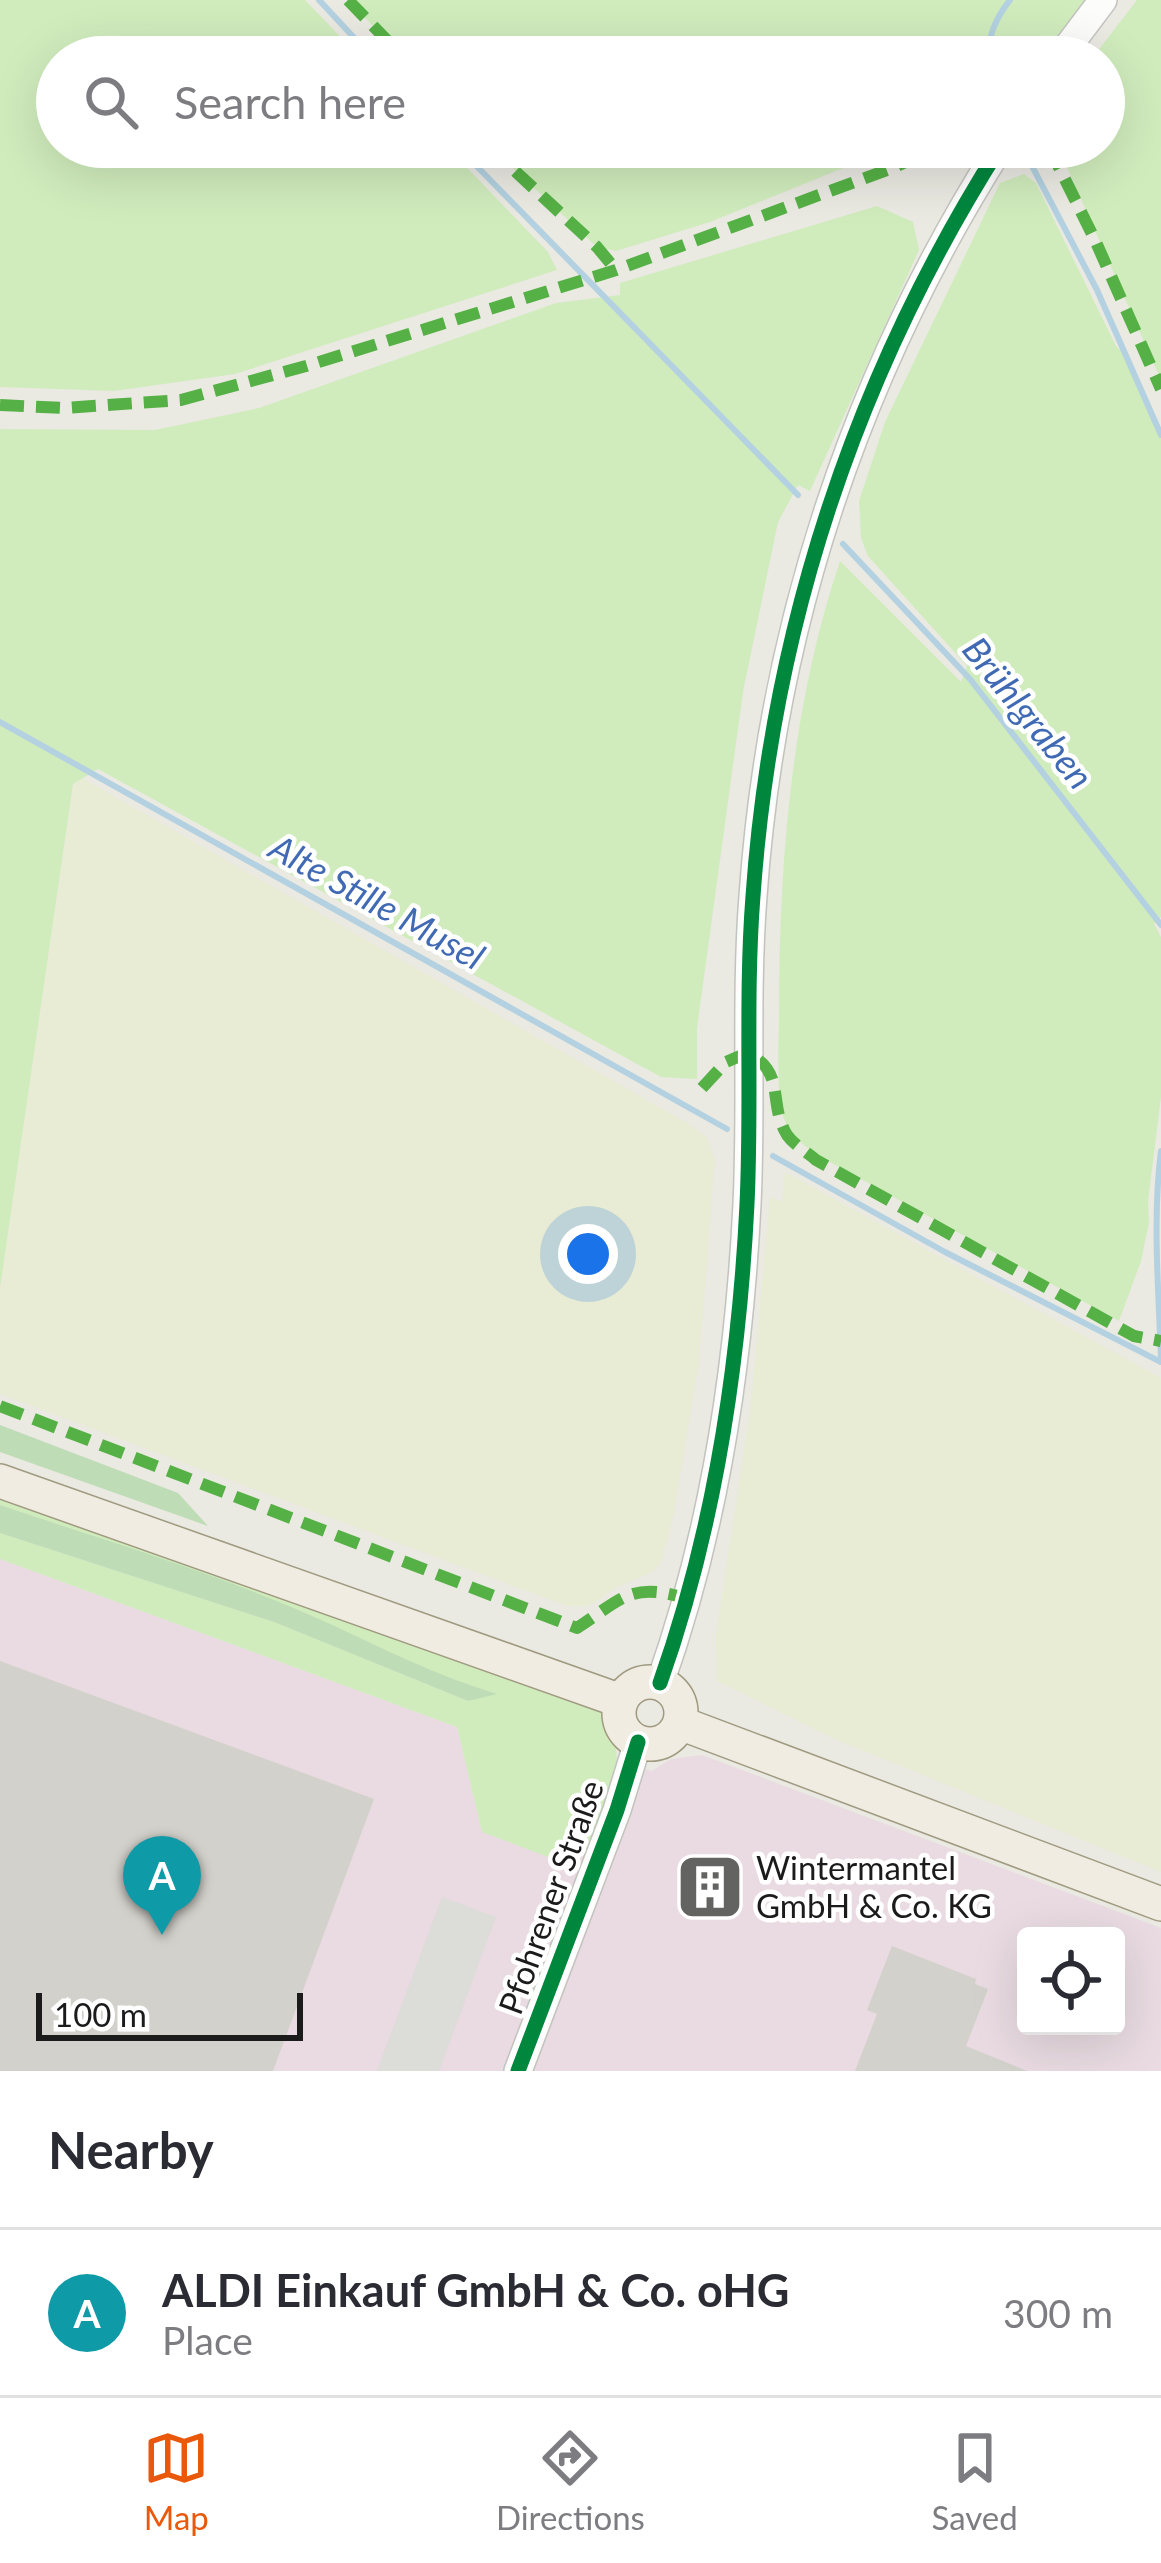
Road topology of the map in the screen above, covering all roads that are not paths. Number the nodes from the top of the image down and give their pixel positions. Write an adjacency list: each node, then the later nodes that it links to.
1 (1103, 0): 2 (street)
2 (1076, 36)
3 (988, 168): 5 (street)
4 (0, 1481): 6 (main road)
5 (660, 1683): 6 (main road); 7 (main road)
6 (621, 1701): 8 (main road)
7 (680, 1723): 8 (main road); 9 (main road)
8 (638, 1742): 10 (street, Pfohrener Straße)
9 (1161, 1904)
10 (518, 2071)

